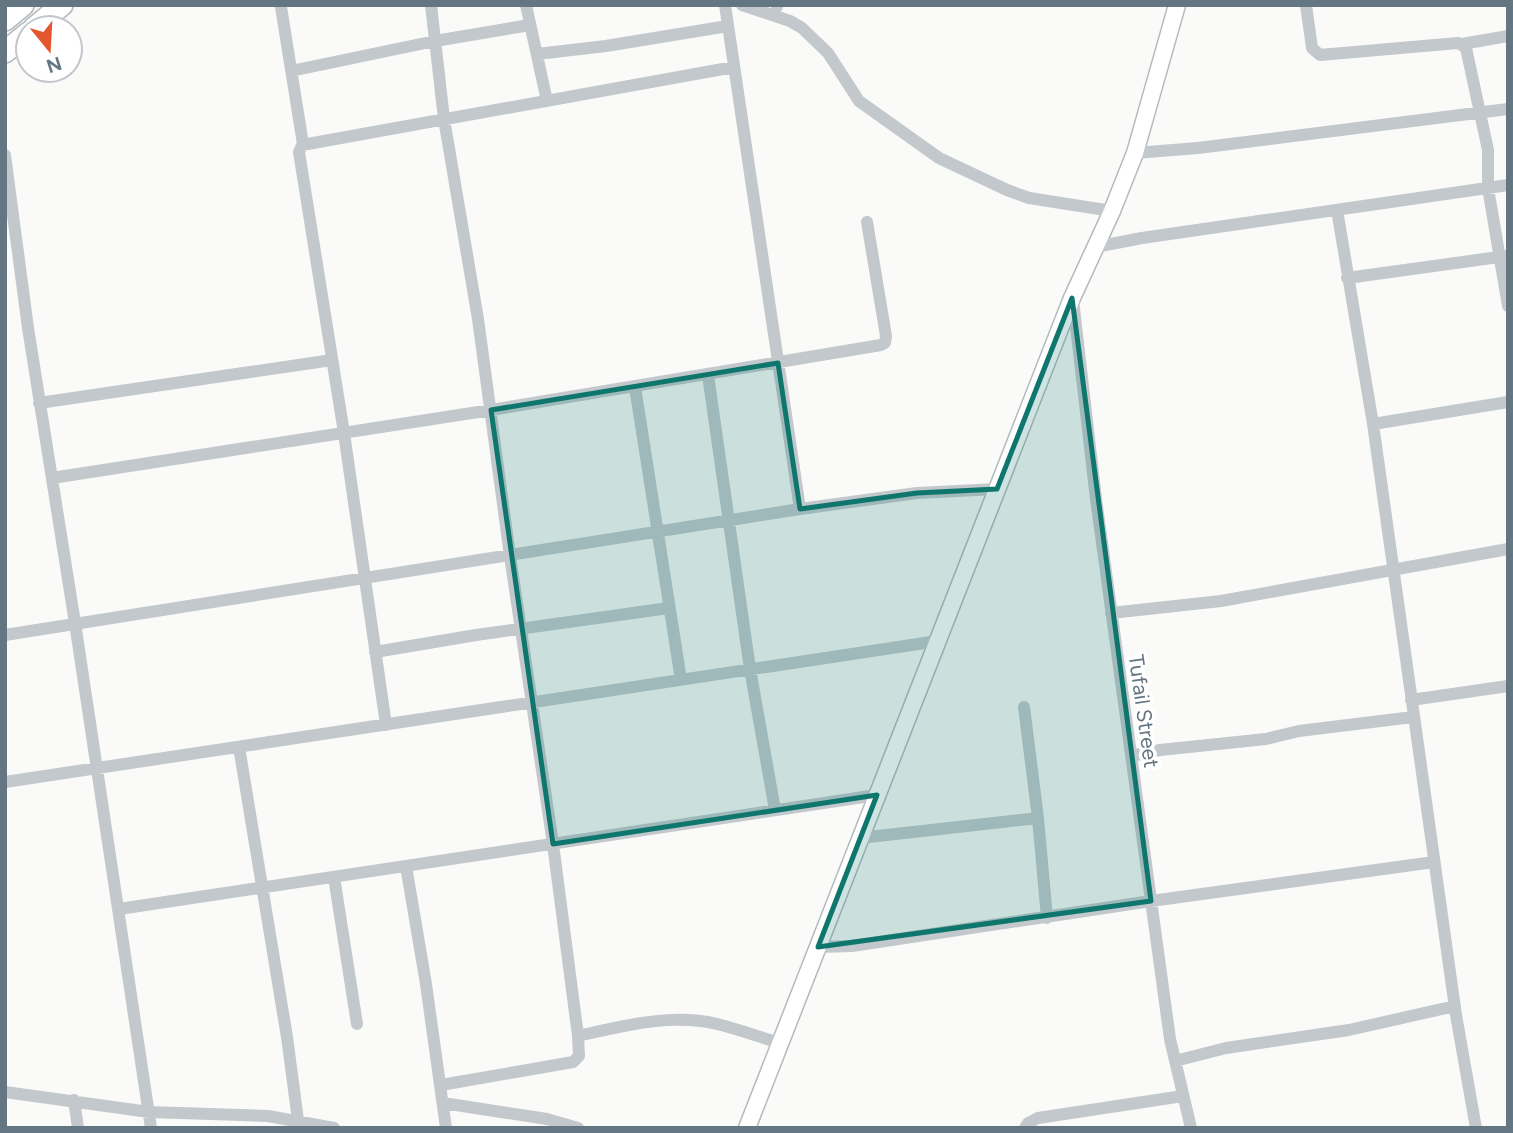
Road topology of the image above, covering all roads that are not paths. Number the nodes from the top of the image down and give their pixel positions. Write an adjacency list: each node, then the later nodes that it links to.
1 (23, 5): 10 (highway)
2 (431, 5): 14 (street)
3 (526, 5): 11 (street)
4 (725, 5): 12 (street)
5 (742, 5): 9 (street)
6 (1177, 5): 24 (main road)
7 (1306, 5): 15 (street)
8 (281, 7): 18 (street)
9 (777, 8): 29 (street)
10 (5, 20)
11 (530, 25): 14 (street); 16 (street)
12 (728, 26): 16 (street); 17 (street)
13 (1508, 36): 15 (street)
14 (435, 41): 18 (street); 22 (street)
15 (1462, 44): 21 (street)
16 (537, 54): 19 (street)
17 (734, 68): 19 (street); 37 (street)
18 (291, 71): 23 (street)
19 (547, 101): 22 (street)
20 (1508, 109): 21 (street)
21 (1481, 114): 24 (street); 27 (street)
22 (444, 119): 23 (street); 42 (street)
23 (303, 144): 36 (street)
24 (1135, 153): 29 (main road)
25 (5, 155): 41 (street)
26 (1508, 185): 27 (street)
27 (1488, 188): 28 (street); 32 (street)
28 (1337, 210): 31 (street); 33 (street)
29 (1112, 211): 31 (main road)
30 (867, 222): 37 (street)
31 (1095, 247): 34 (main road)
32 (1504, 256): 33 (street); 35 (street)
33 (1347, 278): 43 (street)
34 (1072, 298): 46 (main road); 55 (street, Tufail Street)
35 (1508, 306)
36 (332, 360): 41 (street); 44 (street)
37 (778, 363): 38 (street); 47 (street)
38 (708, 375): 39 (street); 48 (street)
39 (635, 387): 42 (street); 49 (street)
40 (1508, 402): 43 (street)
41 (39, 403): 45 (street)
42 (491, 410): 44 (street); 51 (street)
43 (1373, 425): 52 (street)
44 (344, 433): 45 (street); 53 (street)
45 (52, 478): 56 (street)
46 (998, 489): 47 (street); 59 (main road)
47 (800, 509): 48 (street)
48 (729, 521): 49 (street); 61 (street)
49 (657, 533): 51 (street); 54 (street)
50 (1508, 549): 52 (street)
51 (510, 556): 53 (street); 57 (street)
52 (1393, 568): 55 (street); 64 (street)
53 (364, 579): 56 (street); 60 (street)
54 (669, 608): 57 (street); 62 (street)
55 (1111, 612): 70 (street, Tufail Street)
56 (75, 623): 58 (street); 71 (street)
57 (521, 630): 60 (street); 65 (street)
58 (5, 635)
59 (938, 641): 61 (street); 73 (main road)
60 (375, 652): 68 (street)
61 (750, 670): 62 (street); 74 (street)
62 (681, 680): 65 (street)
63 (1508, 686): 64 (street)
64 (1411, 700): 67 (street)
65 (533, 703): 68 (street); 77 (street)
66 (1024, 707): 75 (street)
67 (1413, 717): 70 (street); 78 (street)
68 (386, 725): 69 (street)
69 (239, 747): 71 (street); 81 (street)
70 (1131, 756): 82 (street, Tufail Street)
71 (97, 769): 72 (street); 83 (street)
72 (5, 782)
73 (877, 795): 74 (street); 76 (main road)
74 (775, 810): 77 (street)
75 (1038, 818): 76 (street); 84 (street)
76 (860, 838): 85 (main road)
77 (553, 844): 79 (street); 88 (street)
78 (1434, 862): 82 (street); 86 (street)
79 (406, 866): 80 (street); 91 (street)
80 (334, 877): 81 (street); 87 (street)
81 (261, 888): 83 (street); 98 (street)
82 (1151, 901): 84 (street); 90 (street, Tufail Street)
83 (119, 909): 96 (street)
84 (1047, 918): 85 (street)
85 (818, 947): 89 (main road)
86 (1455, 1006): 90 (street); 107 (street)
87 (357, 1024)
88 (578, 1036): 89 (street); 91 (street)
89 (780, 1043): 104 (main road)
90 (1175, 1061): 93 (street, Tufail Street)
91 (441, 1085): 95 (street)
92 (5, 1092): 94 (street)
93 (1183, 1096): 105 (street); 106 (street, Tufail Street)
94 (74, 1100): 96 (street); 99 (street)
95 (443, 1102): 102 (street); 103 (street)
96 (149, 1112): 97 (street); 100 (street)
97 (227, 1121): 98 (street)
98 (298, 1124): 101 (street)
99 (78, 1128)
100 (151, 1128)
101 (334, 1128)
102 (446, 1128)
103 (578, 1128)
104 (747, 1128)
105 (1026, 1128)
106 (1191, 1128)
107 (1476, 1128)

